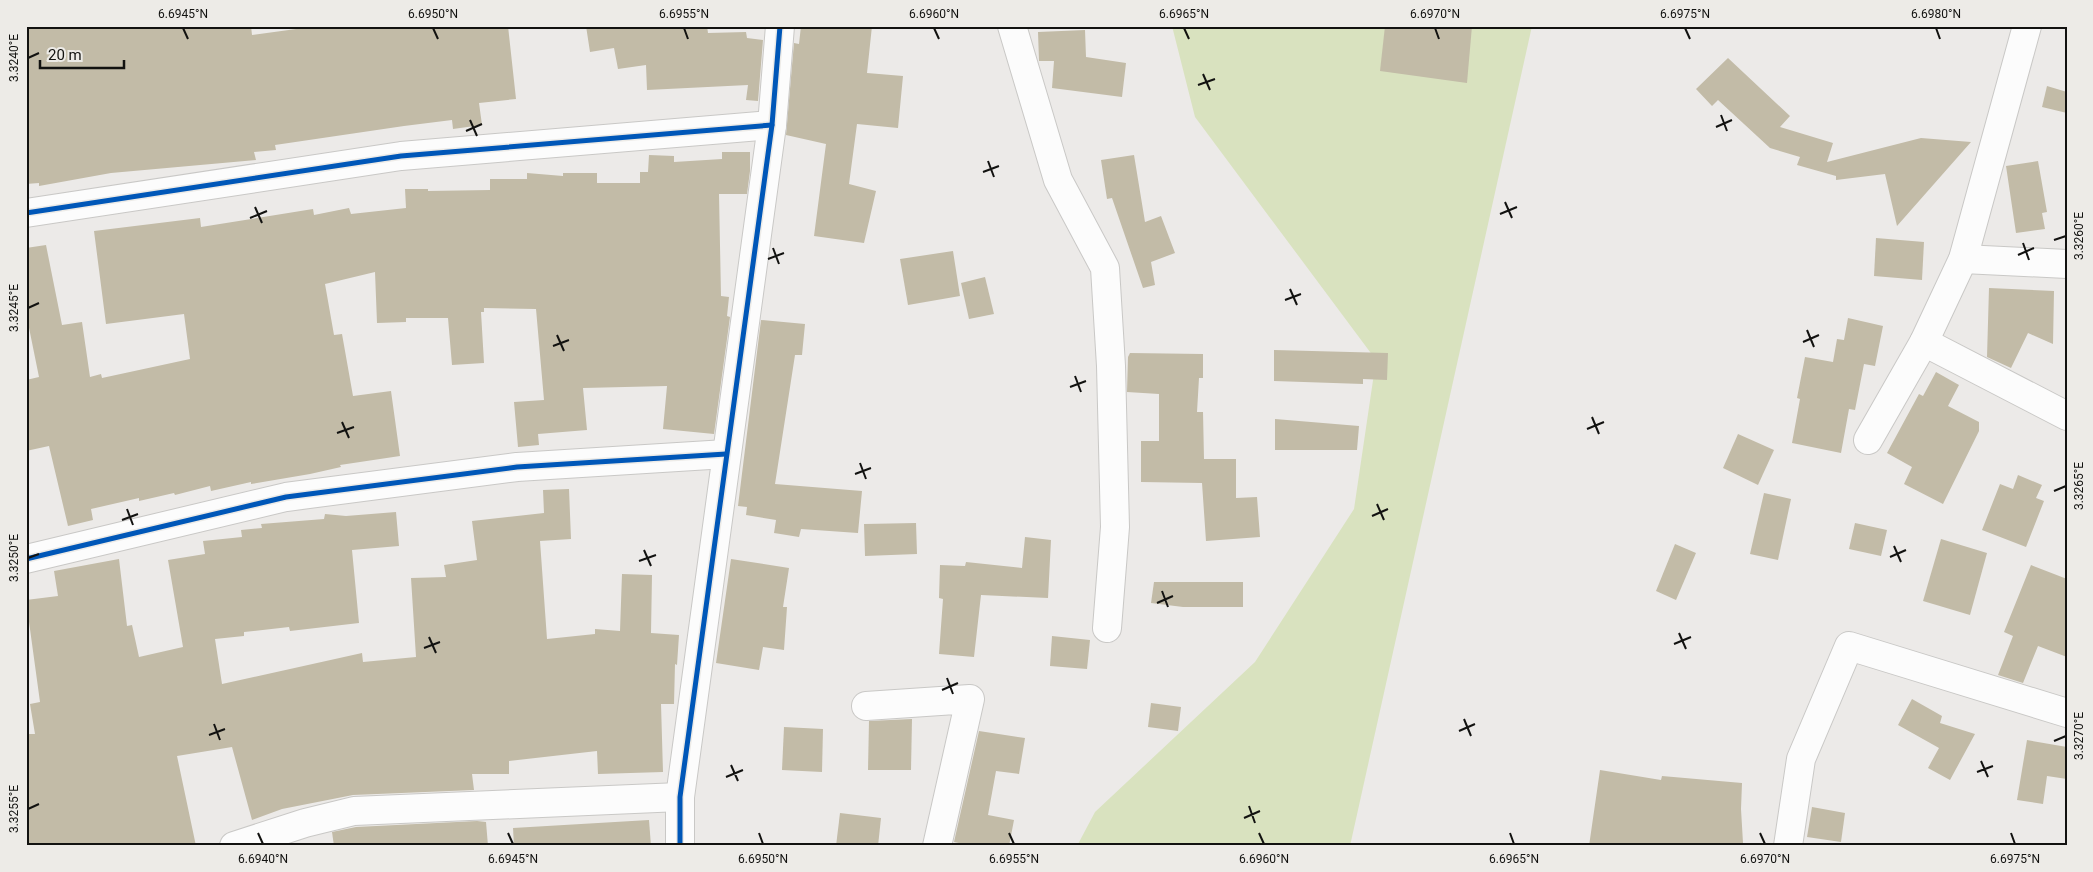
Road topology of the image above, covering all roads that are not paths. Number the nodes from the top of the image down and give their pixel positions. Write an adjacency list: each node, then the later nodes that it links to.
1 (780, 26): 4 (street)
2 (1012, 26): 13 (street)
3 (2027, 26): 6 (street)
4 (772, 125): 5 (street); 11 (street)
5 (26, 213)
6 (1963, 259): 7 (street); 8 (street)
7 (2067, 264)
8 (1924, 342): 9 (street); 10 (street)
9 (2067, 416)
10 (1868, 440)
11 (726, 454): 12 (street); 16 (street)
12 (26, 559)
13 (1107, 628)
14 (866, 706): 19 (street)
15 (2067, 713): 20 (street)
16 (680, 797): 17 (street); 18 (street)
17 (234, 846)
18 (680, 846)
19 (937, 846)
20 (1788, 846)

